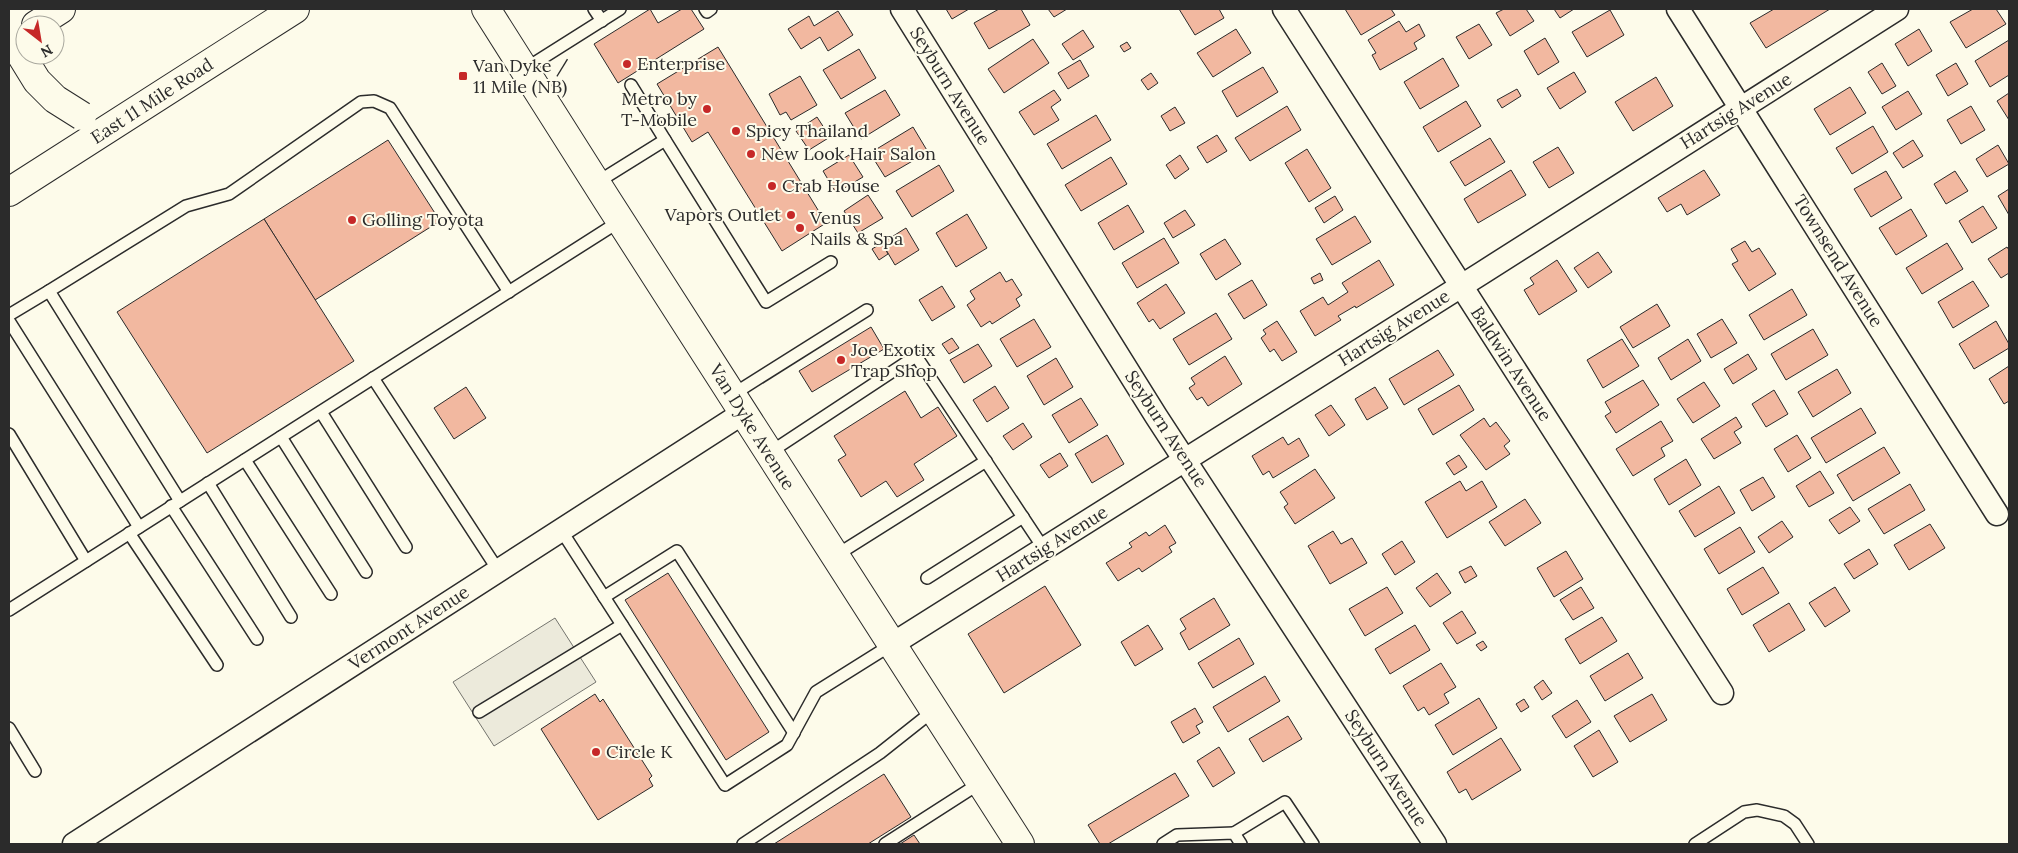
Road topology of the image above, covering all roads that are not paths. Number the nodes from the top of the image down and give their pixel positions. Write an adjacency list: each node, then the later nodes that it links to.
1 (296, 9): 16 (main road, East 11 Mile Road)
2 (486, 9): 13 (main road, Van Dyke Avenue)
3 (594, 9): 11 (lane)
4 (620, 9): 11 (lane)
5 (705, 9): 6 (lane)
6 (711, 9)
7 (902, 9): 35 (street, Seyburn Avenue)
8 (1284, 9): 22 (street, Baldwin Avenue)
9 (1678, 9): 15 (street, Townsend Avenue)
10 (1897, 9): 15 (street, Hartsig Avenue)
11 (602, 21): 13 (lane)
12 (9, 35): 16 (main road, bridge)
13 (524, 69): 18 (main road, Van Dyke Avenue)
14 (630, 85): 17 (lane)
15 (1741, 108): 22 (street, Hartsig Avenue); 39 (street, Townsend Avenue)
16 (121, 121): 19 (main road, East 11 Mile Road)
17 (665, 140): 18 (lane); 21 (lane)
18 (596, 183): 20 (main road, Van Dyke Avenue)
19 (9, 192)
20 (620, 221): 24 (lane); 29 (main road, Van Dyke Avenue)
21 (831, 262)
22 (1461, 286): 35 (street, Hartsig Avenue); 58 (street, Baldwin Avenue)
23 (49, 291): 24 (lane); 26 (lane); 38 (lane)
24 (509, 292): 28 (lane)
25 (868, 310): 29 (lane)
26 (9, 315)
27 (9, 321): 41 (lane)
28 (373, 378): 30 (lane); 47 (lane)
29 (738, 404): 33 (main road, Van Dyke Avenue); 42 (street, Vermont Avenue)
30 (321, 412): 32 (lane); 43 (lane)
31 (9, 434): 46 (lane)
32 (281, 437): 34 (lane); 48 (lane)
33 (769, 453): 36 (lane); 45 (main road, Van Dyke Avenue)
34 (245, 460): 37 (lane); 50 (lane)
35 (1186, 460): 44 (street, Hartsig Avenue); 73 (street, Seyburn Avenue)
36 (986, 461): 40 (lane); 45 (lane)
37 (208, 483): 38 (lane); 53 (lane)
38 (176, 504): 41 (lane); 55 (lane)
39 (1997, 514)
40 (1023, 517): 44 (lane); 49 (lane)
41 (134, 530): 46 (lane); 57 (lane)
42 (561, 530): 47 (street, Vermont Avenue); 51 (lane)
43 (406, 547)
44 (1044, 549): 56 (street, Hartsig Avenue)
45 (834, 556): 56 (main road, Van Dyke Avenue)
46 (86, 561): 52 (lane)
47 (498, 570): 66 (street, Vermont Avenue)
48 (366, 572)
49 (927, 578)
50 (331, 594)
51 (604, 597): 54 (lane); 62 (lane)
52 (9, 610)
53 (292, 617)
54 (622, 625): 60 (lane); 62 (lane)
55 (257, 639)
56 (891, 645): 59 (main road, Van Dyke Avenue); 62 (lane)
57 (217, 665)
58 (1722, 693)
59 (933, 711): 64 (main road, Van Dyke Avenue); 67 (lane)
60 (479, 712)
61 (9, 728): 63 (lane)
62 (794, 733)
63 (35, 771)
64 (980, 783): 68 (lane); 69 (main road, Van Dyke Avenue)
65 (1234, 833): 70 (lane); 71 (lane); 72 (lane)
66 (74, 844)
67 (743, 844)
68 (885, 844)
69 (1020, 844)
70 (1163, 844)
71 (1241, 844)
72 (1313, 844)
73 (1435, 844)
74 (1695, 844): 75 (lane)
75 (1808, 844)

